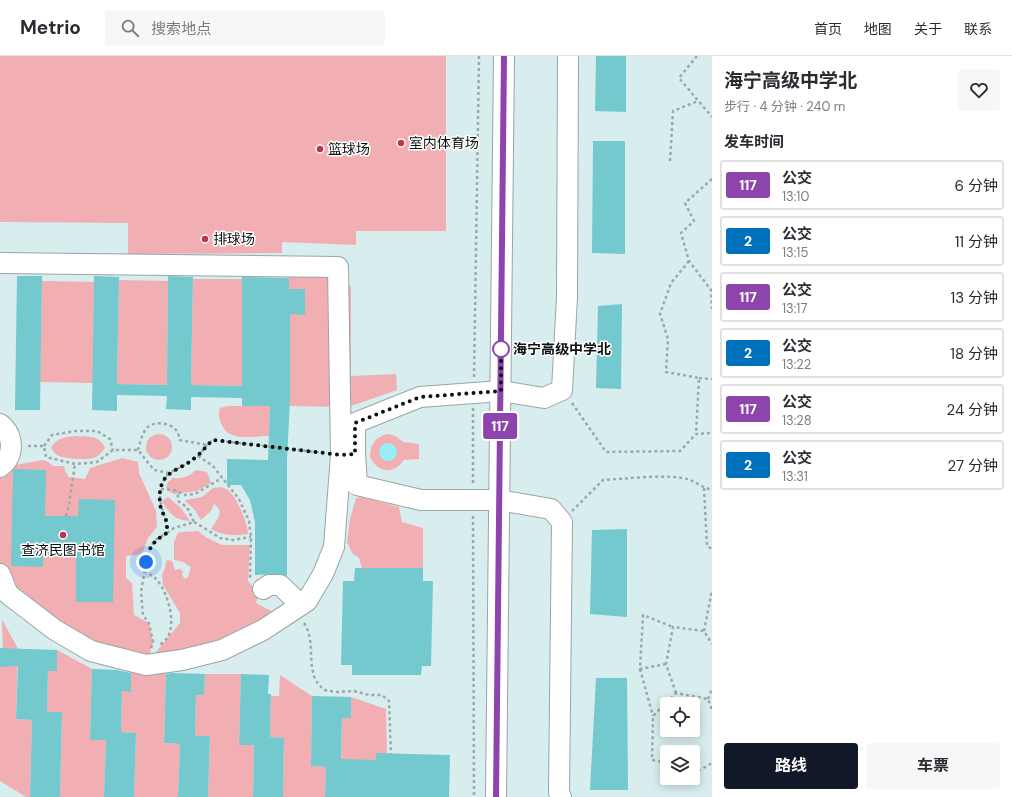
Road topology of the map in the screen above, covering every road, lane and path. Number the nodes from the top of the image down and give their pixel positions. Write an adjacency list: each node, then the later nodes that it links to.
1 (479, 56): 16 (path)
2 (504, 56): 15 (street)
3 (568, 56): 14 (street)
4 (697, 56): 5 (path)
5 (698, 101): 6 (path); 7 (path)
6 (712, 117)
7 (670, 161)
8 (712, 179): 9 (path)
9 (689, 261): 11 (path); 12 (path)
10 (0, 263): 25 (street)
11 (712, 309)
12 (699, 378): 13 (path); 19 (path)
13 (712, 379)
14 (562, 390): 15 (street); 19 (path)
15 (501, 391): 16 (street); 36 (street)
16 (473, 393): 25 (street); 35 (path)
17 (0, 424): 20 (street)
18 (712, 433): 19 (path)
19 (696, 434)
20 (11, 445): 22 (path); 28 (street)
21 (207, 445): 24 (path); 25 (path); 26 (path)
22 (44, 446): 23 (path); 27 (path)
23 (112, 450): 24 (path); 27 (path)
24 (138, 450): 29 (path)
25 (346, 454): 35 (street); 47 (street)
26 (198, 456): 29 (path); 30 (path)
27 (75, 464): 37 (path)
28 (0, 466)
29 (169, 473): 31 (path)
30 (222, 478): 34 (path); 41 (path)
31 (161, 488): 34 (path); 40 (path)
32 (704, 488): 33 (path); 39 (path); 42 (path)
33 (712, 490)
34 (177, 491): 38 (path)
35 (473, 500): 36 (street); 63 (path)
36 (499, 500): 39 (street); 64 (street)
37 (66, 516)
38 (194, 522): 40 (path); 41 (path)
39 (562, 522): 65 (street)
40 (167, 533): 43 (path)
41 (251, 537): 45 (path)
42 (712, 549)
43 (144, 571): 52 (path); 52 (path)
44 (0, 574): 52 (street)
45 (263, 589): 47 (street)
46 (712, 590): 49 (path)
47 (298, 607): 52 (street); 59 (path)
48 (673, 627): 49 (path); 51 (path); 53 (path)
49 (704, 631): 50 (path)
50 (712, 644)
51 (666, 664): 53 (path); 55 (path)
52 (146, 665)
53 (640, 669): 58 (path)
54 (712, 689): 56 (path)
55 (676, 693): 56 (path); 58 (path)
56 (708, 699): 57 (path)
57 (712, 710)
58 (653, 716): 60 (path)
59 (391, 754)
60 (660, 762)
61 (712, 763): 62 (path)
62 (700, 770)
63 (474, 797)
64 (496, 797)
65 (561, 797)

